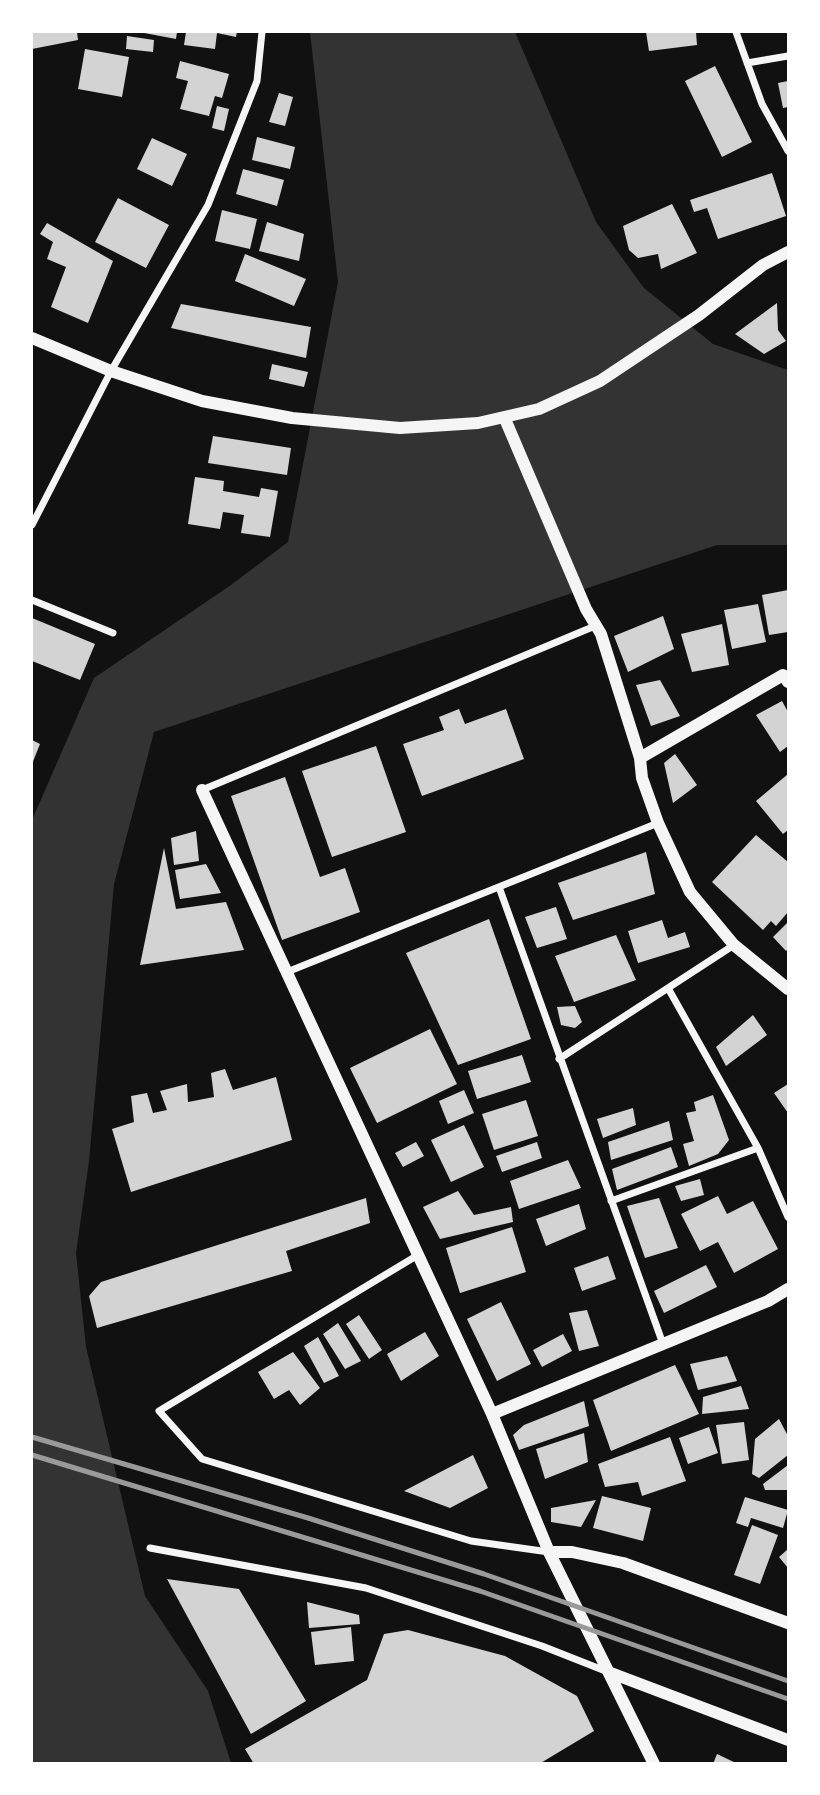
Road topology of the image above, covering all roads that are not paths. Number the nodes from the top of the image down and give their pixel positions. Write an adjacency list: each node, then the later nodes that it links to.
1 (262, 32): 8 (street)
2 (736, 32): 4 (street)
3 (789, 56): 4 (street)
4 (747, 63): 5 (street)
5 (789, 151)
6 (789, 252): 9 (street)
7 (32, 338): 8 (street)
8 (111, 371): 9 (street); 10 (street)
9 (505, 419): 12 (street)
10 (32, 525)
11 (32, 600): 13 (street)
12 (594, 626): 15 (street); 16 (street)
13 (113, 633)
14 (787, 676): 15 (street)
15 (640, 758): 17 (street)
16 (202, 790): 20 (street)
17 (658, 823): 18 (street); 19 (street)
18 (499, 887): 20 (street); 23 (street)
19 (734, 945): 21 (street); 22 (street)
20 (286, 972): 27 (street)
21 (668, 988): 23 (street); 24 (street)
22 (789, 989)
23 (559, 1059): 25 (street)
24 (758, 1148): 25 (street); 26 (street)
25 (611, 1201): 29 (street)
26 (789, 1217)
27 (418, 1255): 30 (street); 32 (street)
28 (789, 1289): 29 (street)
29 (663, 1344): 30 (street)
30 (492, 1414): 32 (street)
31 (150, 1548): 34 (street)
32 (549, 1552): 33 (street); 34 (street)
33 (789, 1623)
34 (611, 1673): 35 (street); 36 (street)
35 (789, 1740)
36 (654, 1763)

